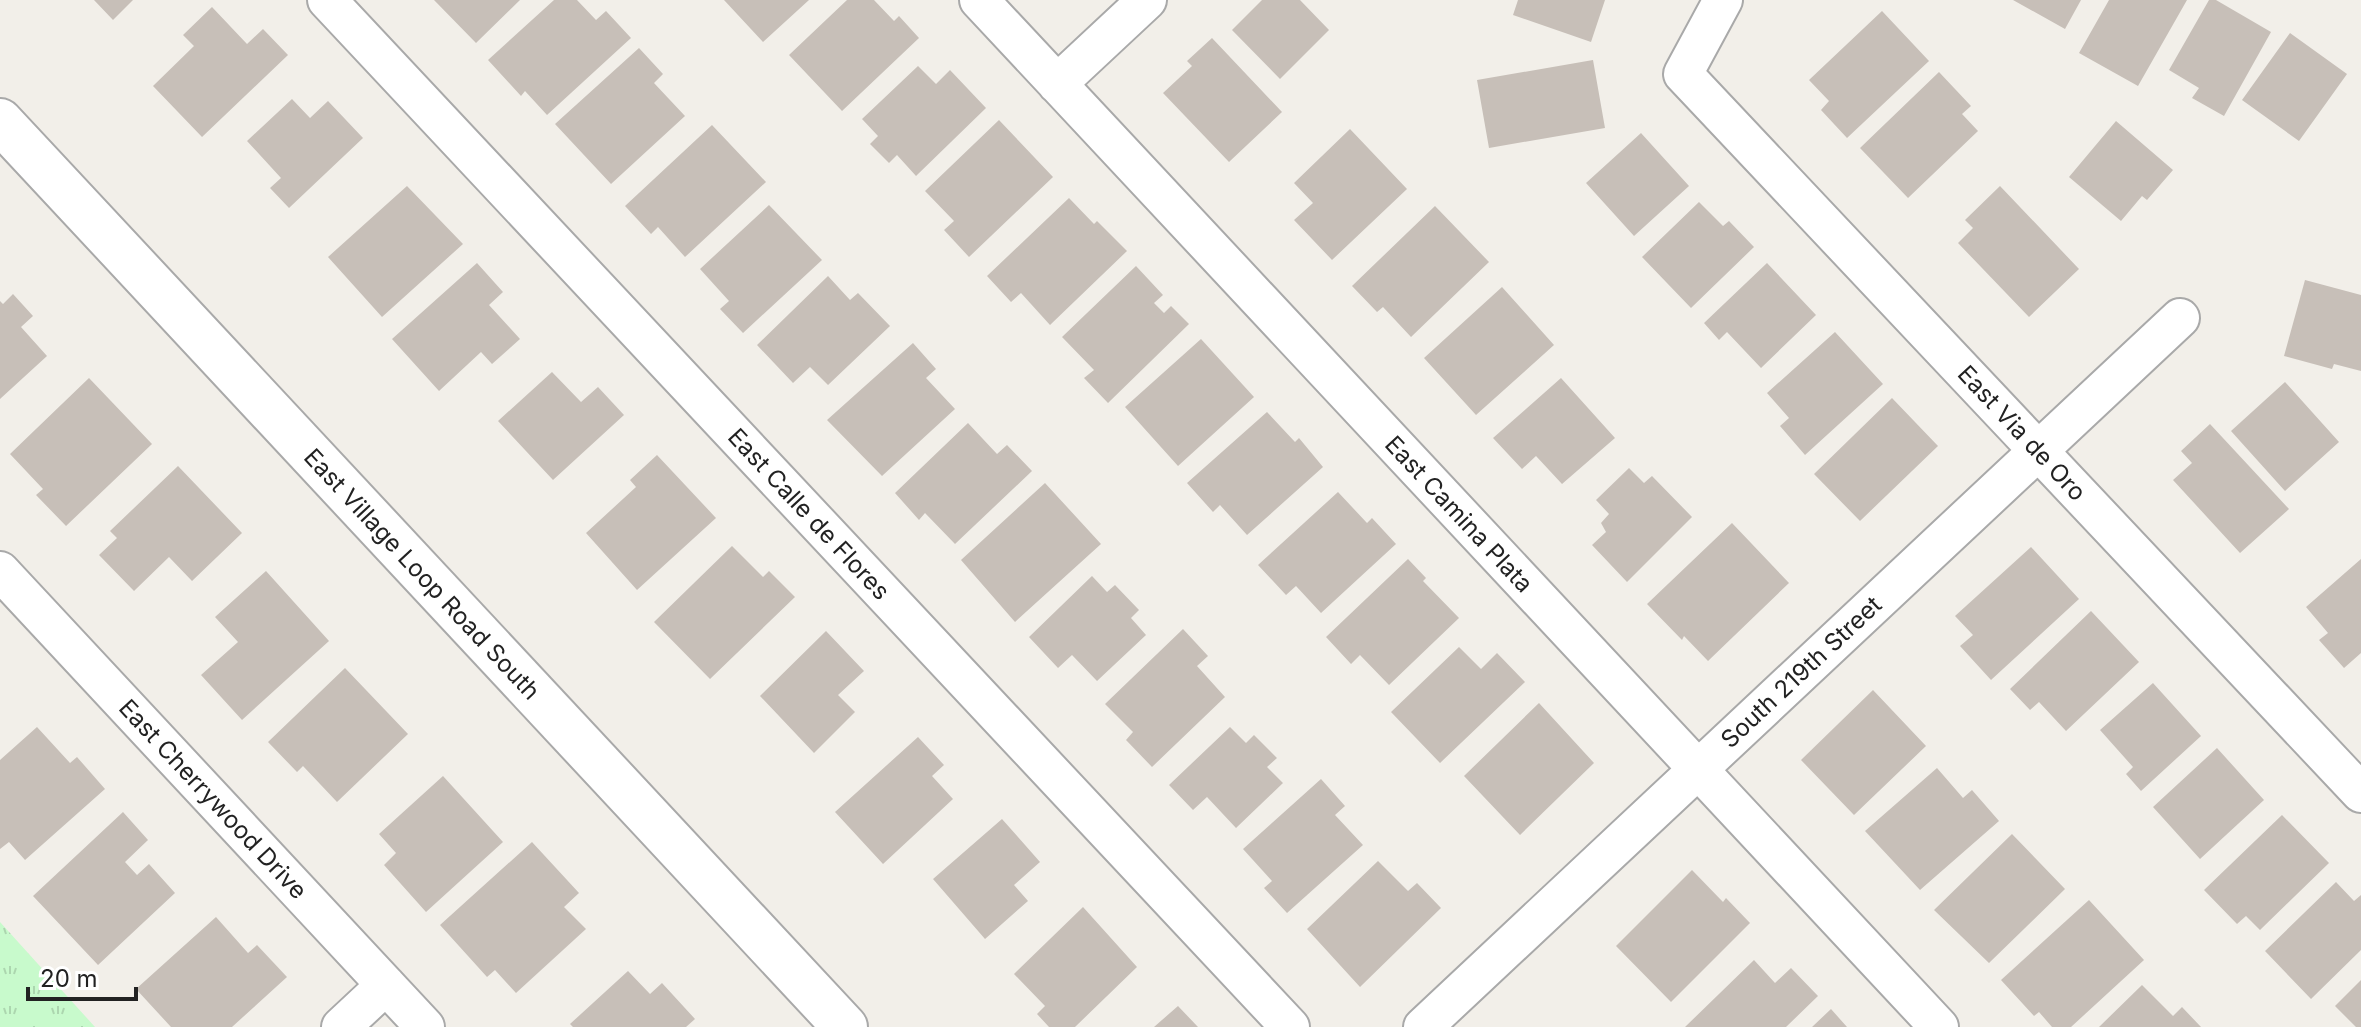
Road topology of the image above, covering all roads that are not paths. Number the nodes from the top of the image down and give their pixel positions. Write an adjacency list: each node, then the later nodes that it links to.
1 (327, 0): 16 (street, East Calle de Flores)
2 (979, 0): 5 (street, East Camina Plata)
3 (1147, 0): 5 (street)
4 (1723, 0): 8 (street, East Via de Oro)
5 (1057, 84): 10 (street, East Camina Plata)
6 (0, 121): 15 (street, East Village Loop Road South)
7 (2180, 318): 8 (street, South 219th Street)
8 (2038, 449): 10 (street, South 219th Street); 11 (street, East Via de Oro)
9 (0, 571): 12 (street, East Cherrywood Drive)
10 (1697, 769): 17 (street, South 219th Street); 18 (street, East Camina Plata)
11 (2361, 793)
12 (386, 985): 13 (street); 14 (street, East Cherrywood Drive)
13 (341, 1027)
14 (425, 1027)
15 (845, 1027)
16 (1290, 1027)
17 (1423, 1027)
18 (1939, 1027)

